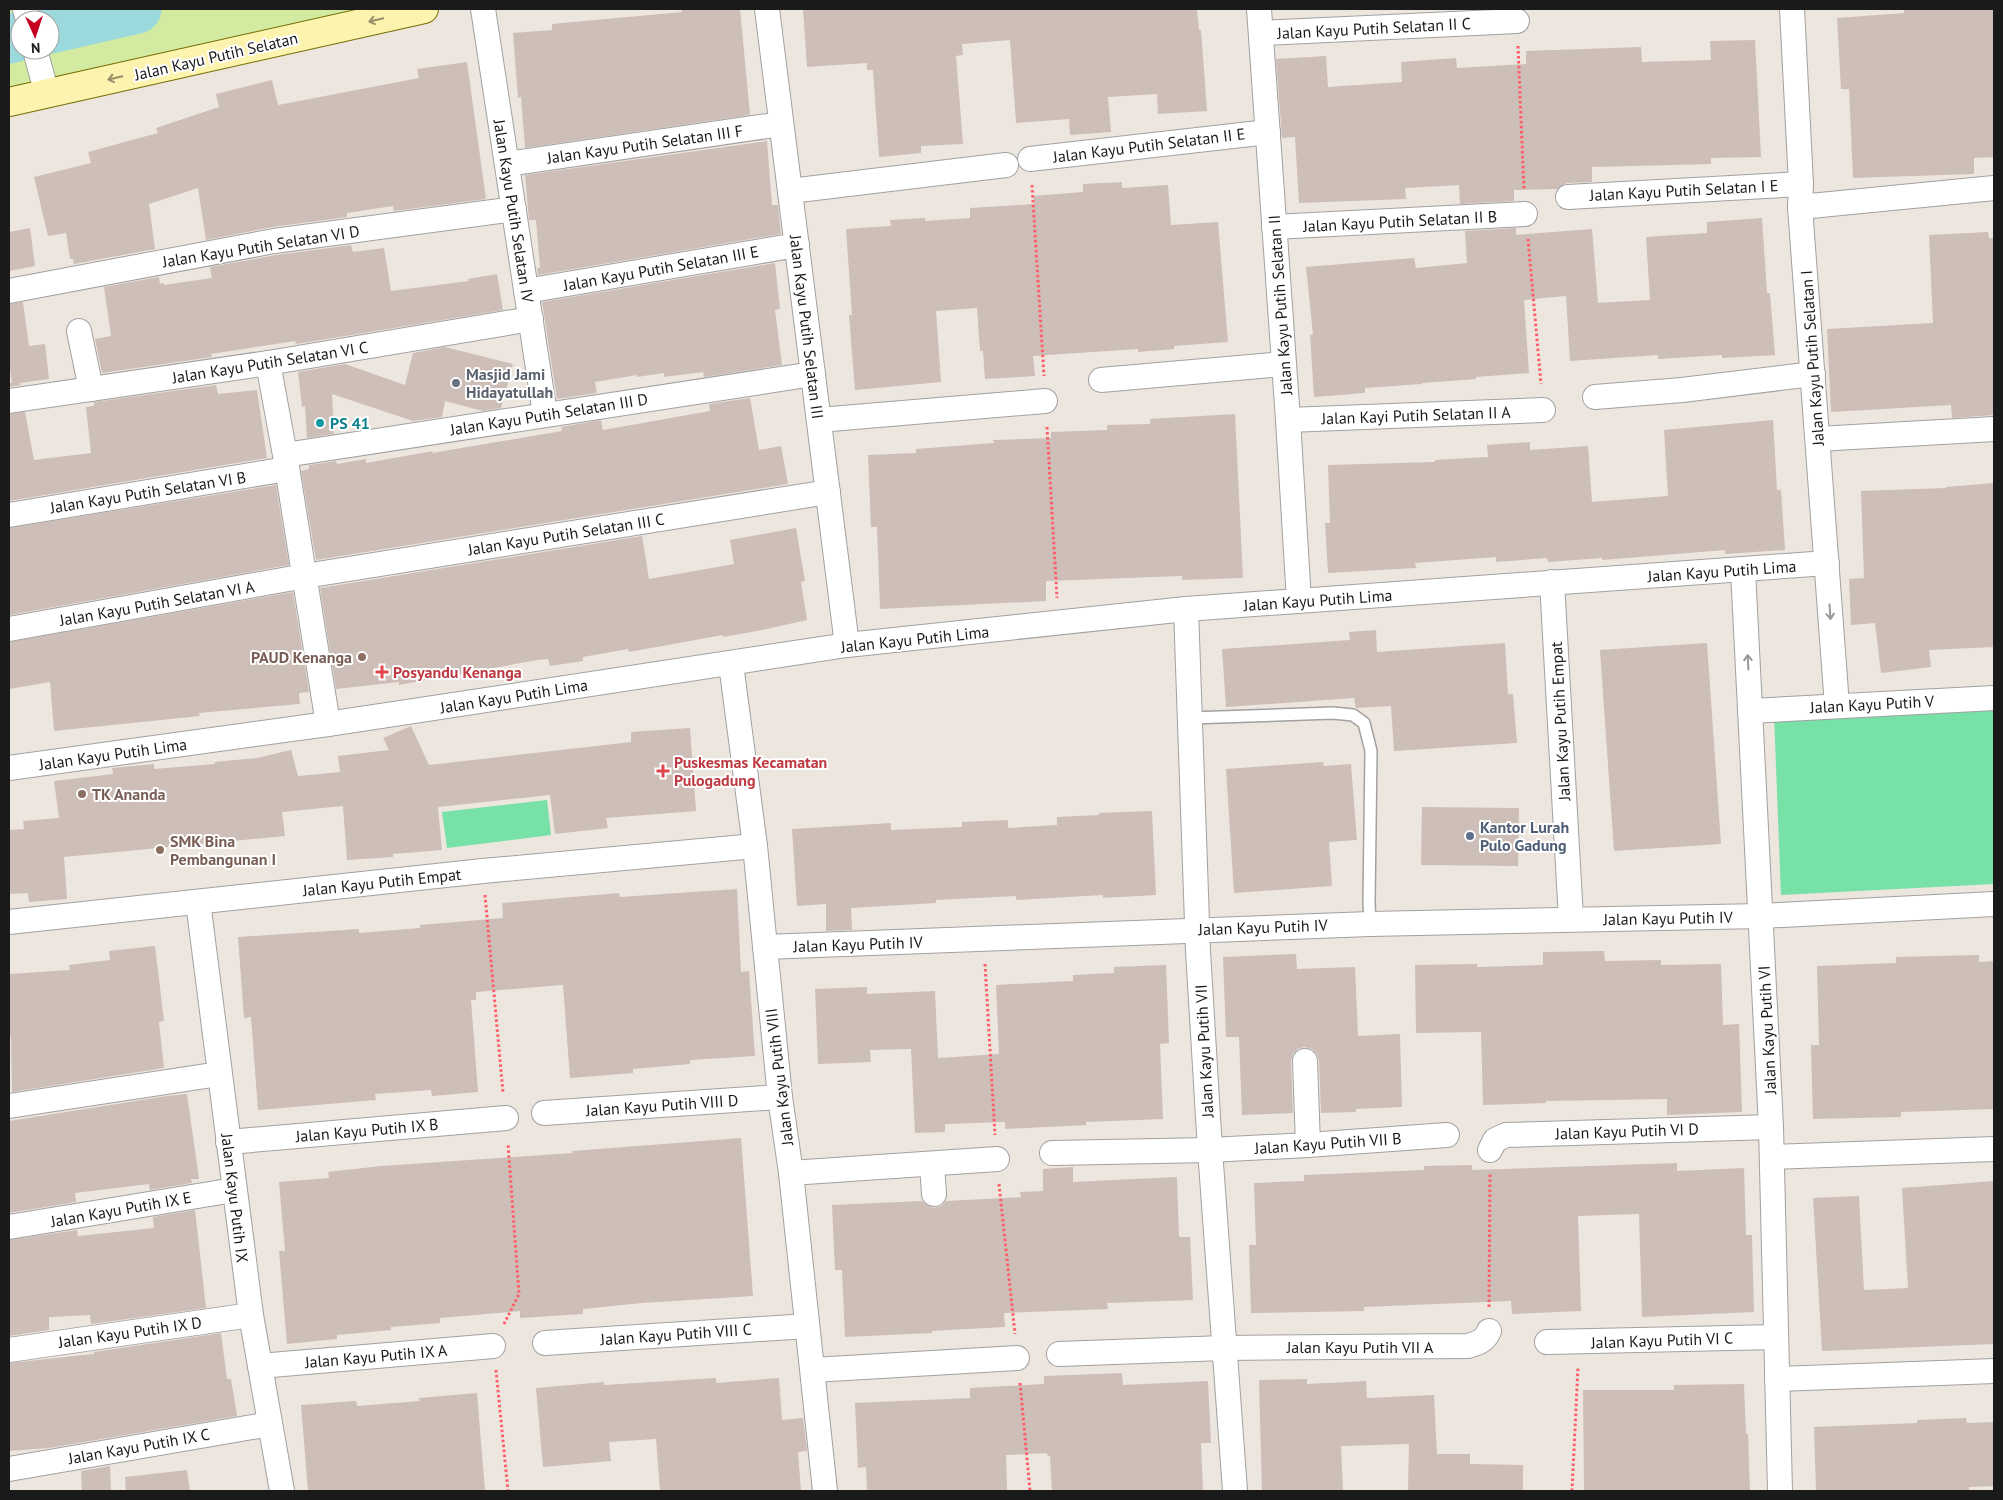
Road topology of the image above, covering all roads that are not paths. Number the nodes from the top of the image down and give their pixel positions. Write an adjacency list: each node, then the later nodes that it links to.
1 (424, 9): 9 (street, Jalan Kayu Putih Selatan, one-way to 9)
2 (483, 9): 14 (street, Jalan Kayu Putih Selatan IV)
3 (767, 9): 11 (street, Jalan Kayu Putih Selatan III)
4 (1259, 9): 7 (street, Jalan Kayu Putih Selatan II)
5 (1792, 9): 18 (street, Jalan Kayu Putih Selatan I)
6 (1516, 21): 7 (street, Jalan Kayu Putih Selatan II C)
7 (1262, 33): 12 (street, Jalan Kayu Putih Selatan II)
8 (38, 60): 9 (street)
9 (47, 94): 10 (street, Jalan Kayu Putih Selatan)
10 (9, 102)
11 (781, 124): 14 (street, Jalan Kayu Putih Selatan III F); 17 (street, Jalan Kayu Putih Selatan III)
12 (1268, 132): 13 (street, Jalan Kayu Putih Selatan II E); 22 (street, Jalan Kayu Putih Selatan II)
13 (1030, 159)
14 (508, 164): 20 (street, Jalan Kayu Putih Selatan IV)
15 (1006, 166): 17 (street)
16 (1994, 188): 18 (street, Jalan Kayu Putih Selatan I E)
17 (790, 192): 23 (street, Jalan Kayu Putih Selatan III)
18 (1800, 195): 19 (street, Jalan Kayu Putih Selatan I E); 31 (street, Jalan Kayu Putih Selatan I)
19 (1568, 196)
20 (514, 209): 24 (street, Jalan Kayu Putih Selatan VI D); 25 (street, Jalan Kayu Putih Selatan IV)
21 (1525, 214): 22 (street, Jalan Kayu Putih Selatan II B)
22 (1274, 227): 29 (street, Jalan Kayu Putih Selatan II)
23 (797, 244): 25 (street, Jalan Kayu Putih Selatan III E); 30 (street, Jalan Kayu Putih Selatan III)
24 (9, 291)
25 (526, 291): 26 (street, Jalan Kayu Putih Selatan IV)
26 (531, 319): 28 (street, Jalan Kayu Putih Selatan VI C); 38 (street, Jalan Kayu Putih Selatan IV)
27 (79, 332): 33 (street)
28 (268, 363): 33 (street, Jalan Kayu Putih Selatan VI C); 43 (street)
29 (1284, 364): 32 (street); 40 (street, Jalan Kayu Putih Selatan II)
30 (813, 374): 38 (street, Jalan Kayu Putih Selatan III D); 39 (street, Jalan Kayu Putih Selatan III)
31 (1813, 374): 34 (street); 42 (street, Jalan Kayu Putih Selatan I)
32 (1101, 380)
33 (91, 389): 35 (street, Jalan Kayu Putih Selatan VI C)
34 (1595, 397)
35 (9, 401)
36 (1045, 402): 39 (street)
37 (1543, 410): 40 (street, Jalan Kayi Putih Selatan II A)
38 (545, 414): 43 (street, Jalan Kayu Putih Selatan III D)
39 (819, 420): 44 (street, Jalan Kayu Putih Selatan III)
40 (1288, 420): 50 (street, Jalan Kayu Putih Selatan II)
41 (1994, 429): 42 (street)
42 (1818, 439): 46 (street, Jalan Kayu Putih Selatan I)
43 (286, 462): 45 (street, Jalan Kayu Putih Selatan VI B); 48 (street)
44 (828, 492): 48 (street, Jalan Kayu Putih Selatan III C); 53 (street, Jalan Kayu Putih Selatan III)
45 (9, 515)
46 (1827, 563): 47 (street, Jalan Kayu Putih Lima); 56 (street, Jalan Kayu Putih Selatan I, one-way to 56)
47 (1743, 570): 49 (street, Jalan Kayu Putih Lima); 57 (street, Jalan Kayu Putih VI, one-way to 47)
48 (304, 576): 52 (street, Jalan Kayu Putih Selatan VI A); 59 (street)
49 (1552, 582): 50 (street, Jalan Kayu Putih Lima); 65 (street, Jalan Kayu Putih Empat)
50 (1299, 601): 51 (street, Jalan Kayu Putih Lima)
51 (1186, 610): 53 (street, Jalan Kayu Putih Lima); 58 (street, Jalan Kayu Putih VII)
52 (9, 629)
53 (847, 645): 54 (street, Jalan Kayu Putih Lima)
54 (731, 664): 59 (street, Jalan Kayu Putih Lima); 61 (street, Jalan Kayu Putih VIII)
55 (1994, 698): 56 (street, Jalan Kayu Putih V)
56 (1837, 706): 57 (street, Jalan Kayu Putih V)
57 (1750, 711): 64 (street, Jalan Kayu Putih VI)
58 (1190, 718): 67 (lane); 68 (street, Jalan Kayu Putih VII)
59 (328, 724): 60 (street, Jalan Kayu Putih Lima)
60 (9, 768)
61 (755, 846): 62 (street, Jalan Kayu Putih Empat); 69 (street, Jalan Kayu Putih VIII)
62 (198, 902): 66 (street, Jalan Kayu Putih Empat); 71 (street, Jalan Kayu Putih IX)
63 (1994, 904): 64 (street)
64 (1761, 916): 65 (street, Jalan Kayu Putih IV); 76 (street, Jalan Kayu Putih VI)
65 (1571, 919): 67 (street, Jalan Kayu Putih IV)
66 (9, 922)
67 (1370, 924): 68 (street, Jalan Kayu Putih IV)
68 (1197, 929): 69 (street, Jalan Kayu Putih IV); 81 (street, Jalan Kayu Putih VII)
69 (765, 947): 72 (street, Jalan Kayu Putih VIII)
70 (1305, 1062): 79 (street)
71 (219, 1074): 73 (street); 78 (street, Jalan Kayu Putih IX)
72 (780, 1097): 74 (street, Jalan Kayu Putih VIII D); 87 (street, Jalan Kayu Putih VIII)
73 (9, 1106)
74 (544, 1113)
75 (506, 1118): 78 (street, Jalan Kayu Putih IX B)
76 (1771, 1127): 82 (street, Jalan Kayu Putih VI D); 84 (street, Jalan Kayu Putih VI)
77 (1447, 1135): 79 (street, Jalan Kayu Putih VII B)
78 (228, 1142): 88 (street, Jalan Kayu Putih IX)
79 (1308, 1145): 81 (street, Jalan Kayu Putih VII B)
80 (1994, 1149): 84 (street)
81 (1210, 1150): 83 (street, Jalan Kayu Putih VII B); 98 (street, Jalan Kayu Putih VII)
82 (1490, 1150)
83 (1052, 1153)
84 (1772, 1157): 94 (street, Jalan Kayu Putih VI)
85 (997, 1159): 86 (street)
86 (932, 1164): 87 (street); 89 (street)
87 (791, 1172): 92 (street, Jalan Kayu Putih VIII)
88 (234, 1190): 90 (street, Jalan Kayu Putih IX E); 91 (street, Jalan Kayu Putih IX)
89 (934, 1194)
90 (9, 1227)
91 (251, 1315): 99 (street, Jalan Kayu Putih IX D); 102 (street, Jalan Kayu Putih IX)
92 (807, 1326): 95 (street, Jalan Kayu Putih VIII C); 103 (street, Jalan Kayu Putih VIII)
93 (1490, 1331): 98 (street, Jalan Kayu Putih VII A)
94 (1776, 1337): 96 (street, Jalan Kayu Putih VI C); 105 (street, Jalan Kayu Putih VI)
95 (545, 1342)
96 (1548, 1342)
97 (493, 1346): 102 (street, Jalan Kayu Putih IX A)
98 (1224, 1348): 100 (street, Jalan Kayu Putih VII A); 110 (street, Jalan Kayu Putih VII)
99 (9, 1350)
100 (1059, 1354)
101 (1018, 1358): 103 (street)
102 (260, 1366): 106 (street, Jalan Kayu Putih IX)
103 (813, 1370): 109 (street, Jalan Kayu Putih VIII)
104 (1994, 1371): 105 (street)
105 (1777, 1379): 111 (street, Jalan Kayu Putih VI)
106 (270, 1424): 107 (street, Jalan Kayu Putih IX C); 108 (street, Jalan Kayu Putih IX)
107 (9, 1468)
108 (282, 1491)
109 (826, 1491)
110 (1235, 1491)
111 (1780, 1491)

